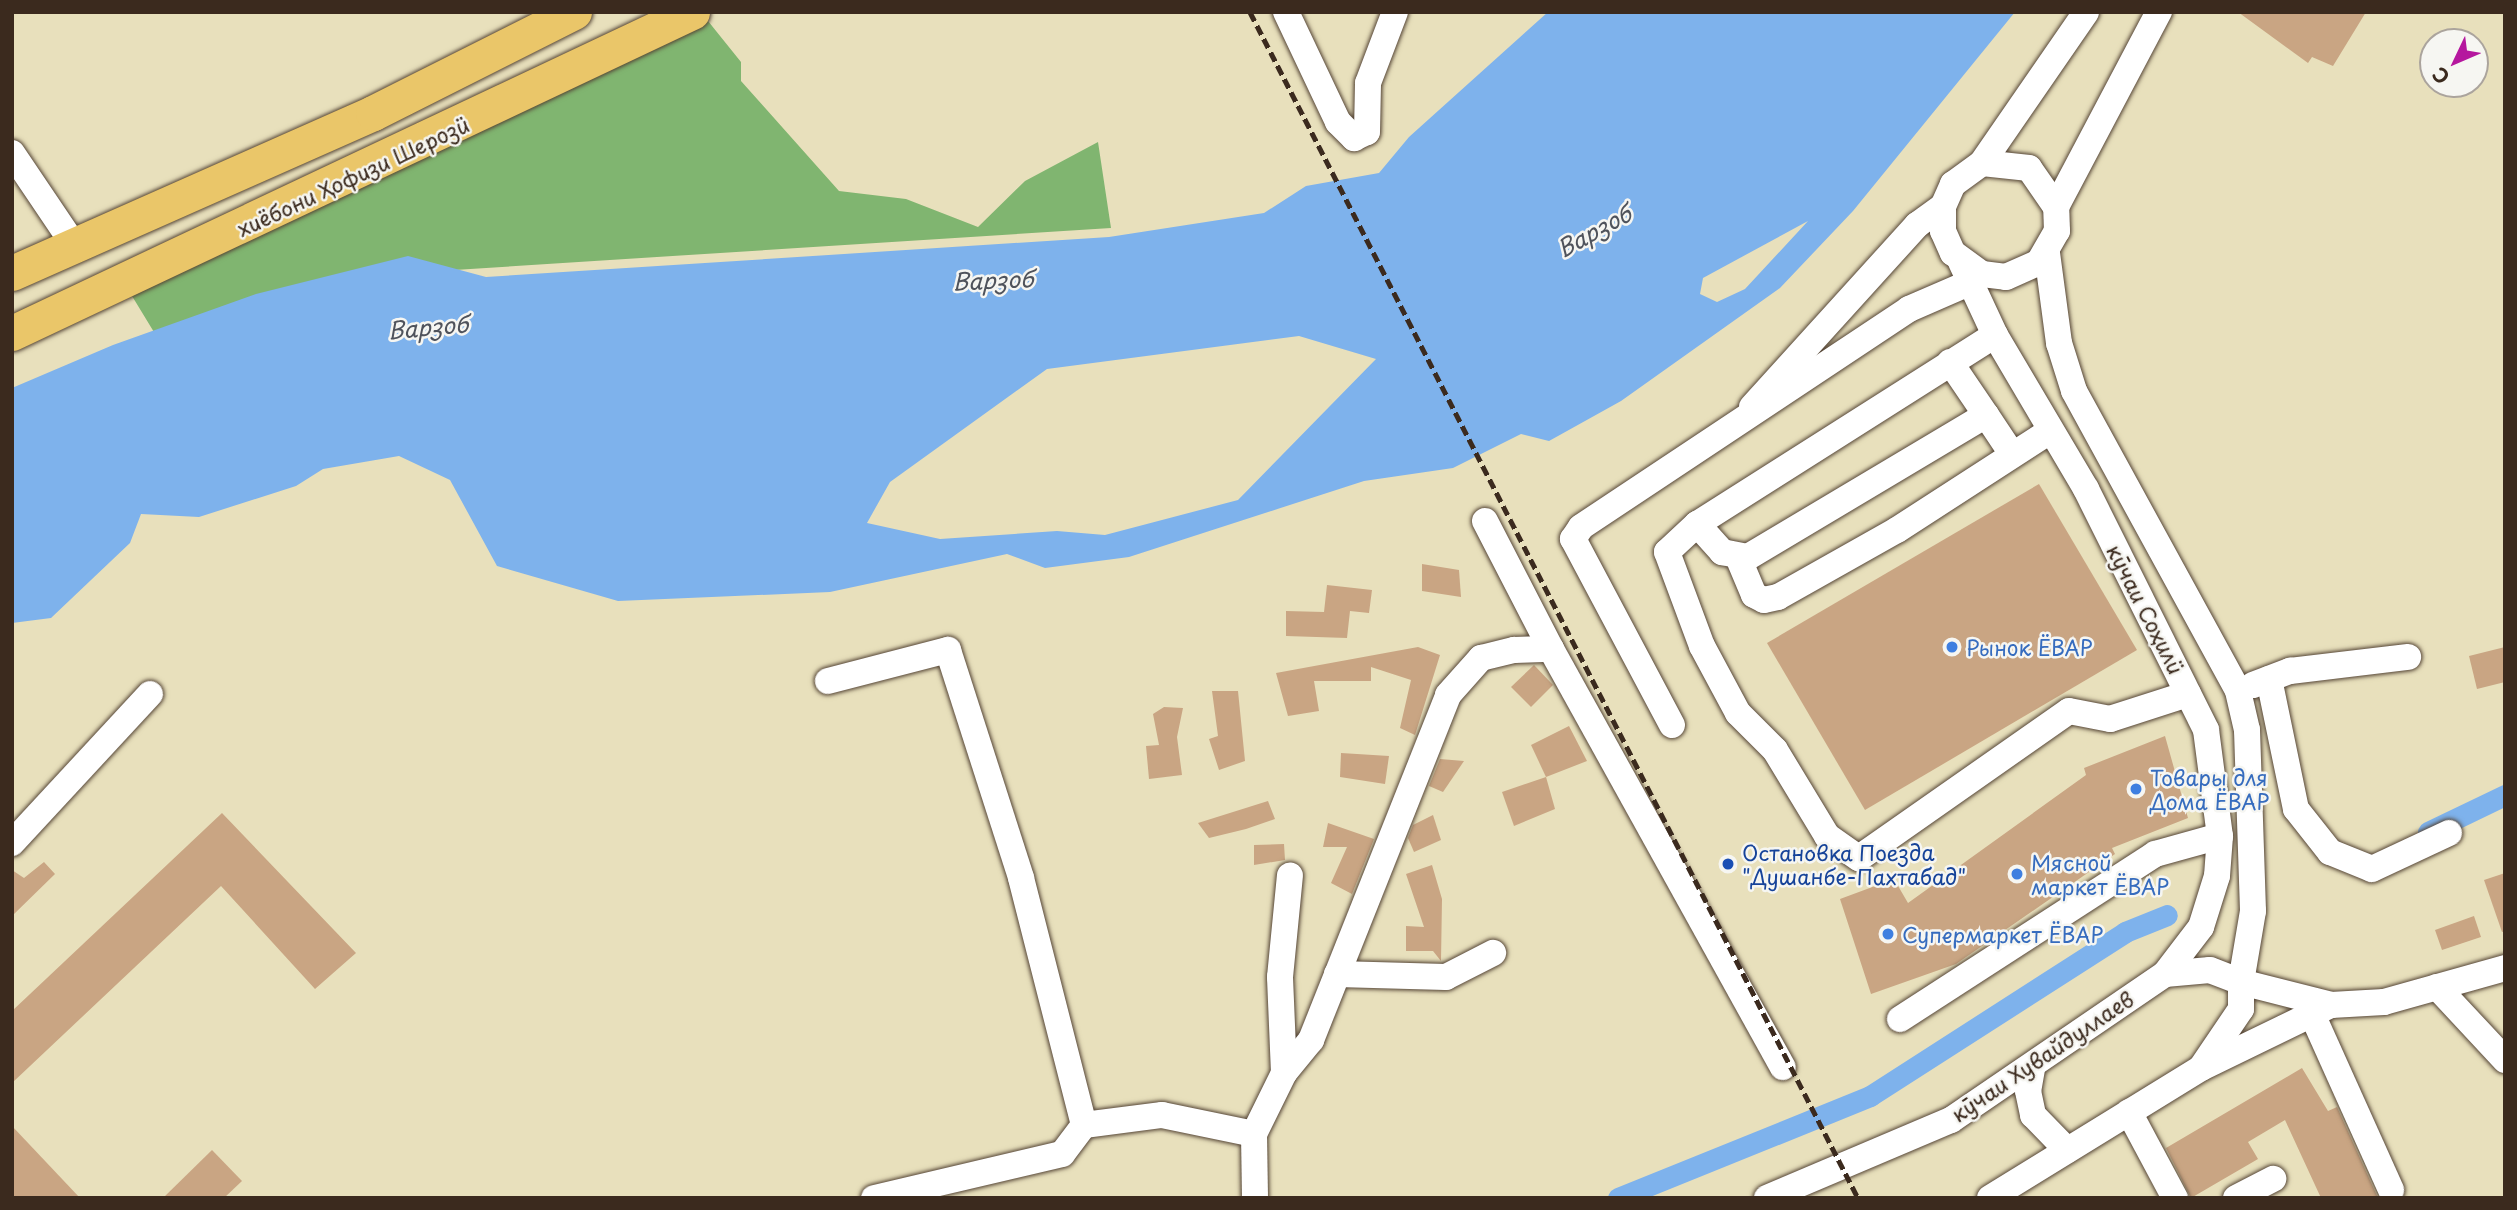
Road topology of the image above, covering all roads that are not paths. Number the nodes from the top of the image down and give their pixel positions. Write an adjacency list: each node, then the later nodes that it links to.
1 (574, 12): 11 (main road)
2 (1286, 12): 3 (street)
3 (1395, 12)
4 (2087, 12): 8 (street)
5 (2159, 12): 10 (street, кӯчаи Соҳилӣ)
6 (679, 15): 15 (main road, хиёбони Ҳофизи Шерозӣ)
7 (12, 153): 11 (street)
8 (1982, 163): 9 (street); 10 (street)
9 (1943, 206): 13 (street, кӯчаи Соҳилӣ); 19 (street)
10 (2056, 207): 12 (street, кӯчаи Соҳилӣ)
11 (74, 245): 14 (main road)
12 (2047, 253): 13 (street); 29 (street, кӯчаи Соҳилӣ)
13 (1965, 272): 16 (street, кӯчаи Соҳилӣ); 19 (street)
14 (12, 273)
15 (12, 333)
16 (1995, 334): 17 (street); 20 (street, кӯчаи Соҳилӣ)
17 (1950, 362): 18 (street); 23 (street)
18 (1986, 415): 21 (street); 24 (street)
19 (1735, 428): 32 (street)
20 (2050, 431): 21 (street); 31 (street, кӯчаи Соҳилӣ)
21 (2012, 454): 24 (street)
22 (1485, 521): 25 (street)
23 (1697, 524): 24 (street); 31 (street)
24 (1738, 557)
25 (1551, 649): 39 (street); 46 (street)
26 (2407, 657): 27 (street)
27 (2269, 679): 29 (street); 33 (street)
28 (828, 681): 51 (street)
29 (2238, 691): 41 (street, кӯчаи Соҳилӣ)
30 (150, 694): 35 (street)
31 (2188, 694): 34 (street, кӯчаи Соҳилӣ)
32 (1672, 725)
33 (2449, 833)
34 (2220, 836): 40 (street, кӯчаи Соҳилӣ); 44 (street)
35 (12, 843)
36 (1290, 875): 49 (street)
37 (1493, 953): 39 (street)
38 (2505, 968): 42 (street)
39 (1337, 974): 49 (street)
40 (2165, 974): 41 (street); 48 (street, кӯчаи Хувайдуллаев)
41 (2241, 982): 43 (street); 47 (street)
42 (2437, 987): 43 (street); 45 (street)
43 (2321, 1009): 47 (street); 56 (street)
44 (1900, 1019)
45 (2505, 1060)
46 (1783, 1067)
47 (2201, 1068): 50 (street)
48 (2032, 1069): 53 (street); 59 (street, кӯчаи Хувайдуллаев)
49 (1284, 1073): 52 (street)
50 (2129, 1112): 53 (street); 61 (street)
51 (1084, 1125): 52 (street); 57 (street)
52 (1254, 1135): 58 (street)
53 (2067, 1150): 55 (street)
54 (2273, 1179): 62 (street)
55 (2016, 1189): 60 (street)
56 (2391, 1191)
57 (874, 1198)
58 (1255, 1198)
59 (1768, 1198)
60 (1990, 1198)
61 (2175, 1198)
62 (2236, 1198)

